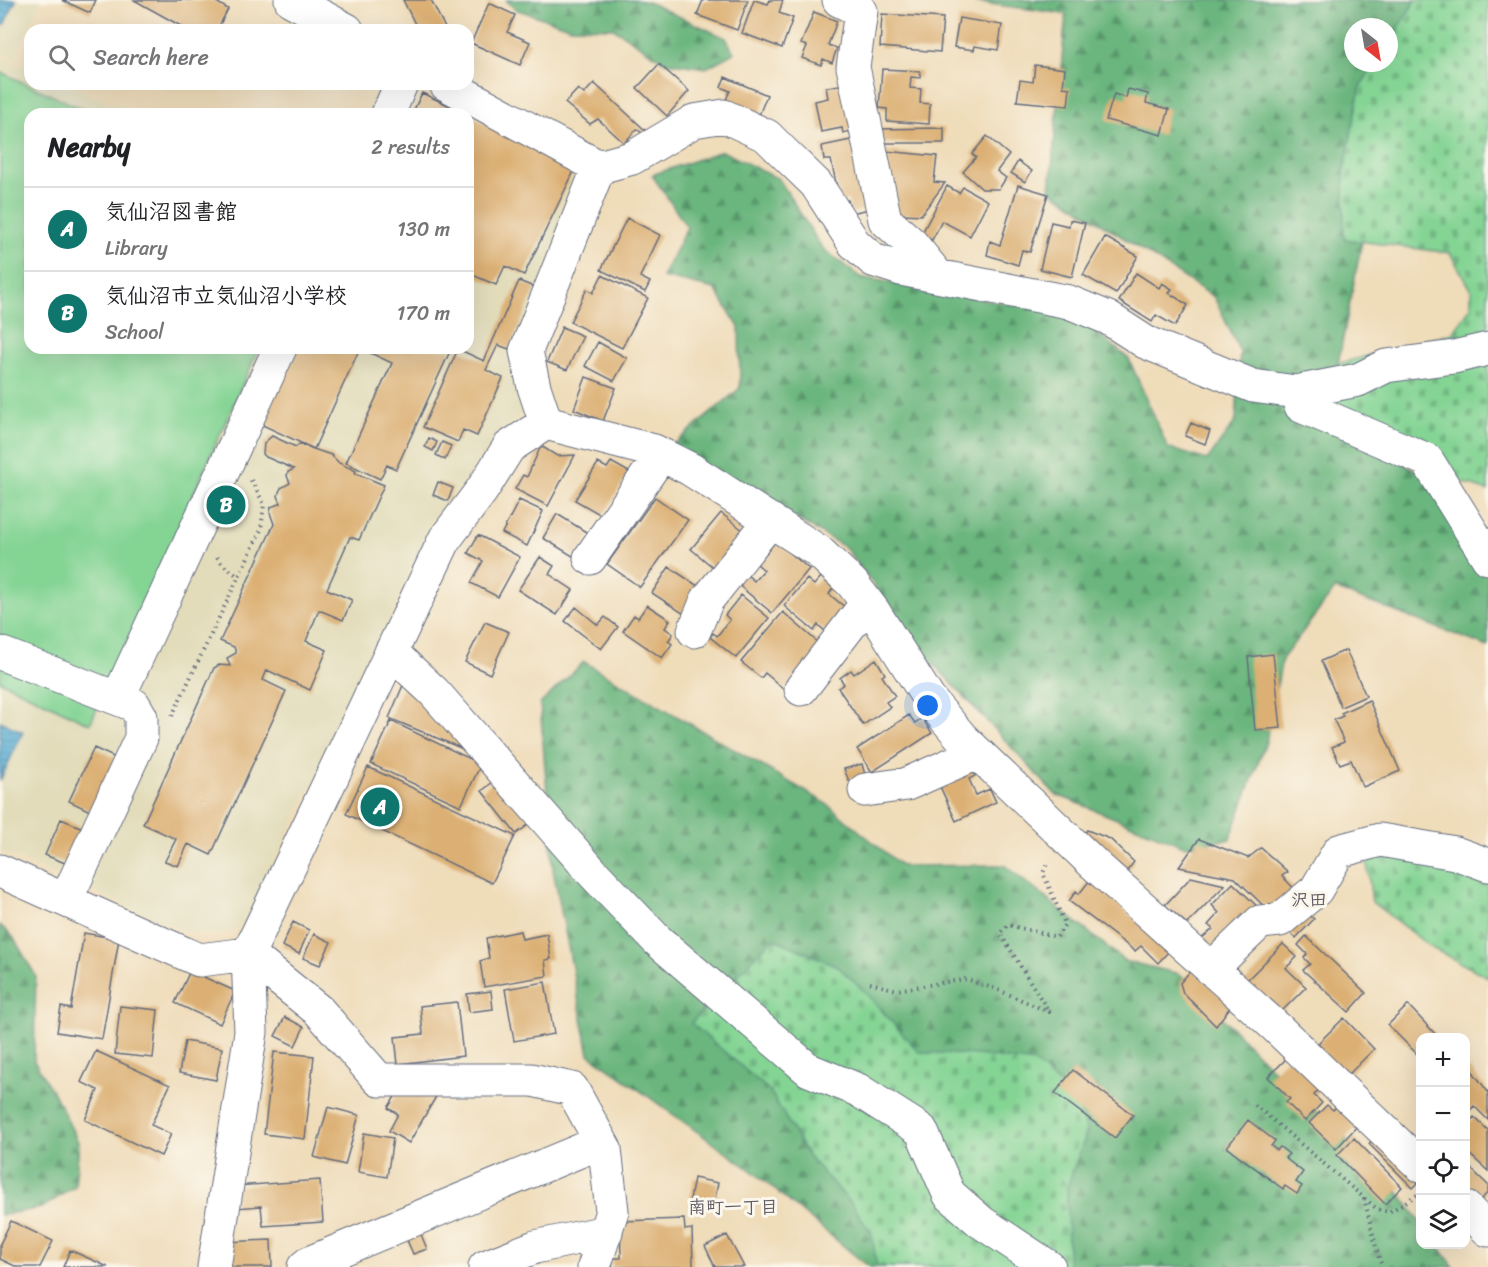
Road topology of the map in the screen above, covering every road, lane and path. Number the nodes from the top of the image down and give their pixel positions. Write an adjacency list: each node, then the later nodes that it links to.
1 (291, 0): 3 (street)
2 (839, 0): 8 (street)
3 (336, 24)
4 (399, 90): 6 (street)
5 (457, 90): 7 (street)
6 (391, 108)
7 (600, 167): 8 (street); 12 (street)
8 (937, 275): 11 (street)
9 (1488, 349): 11 (street)
10 (277, 354): 13 (street)
11 (1296, 392): 17 (street)
12 (546, 423): 14 (street); 20 (street)
13 (234, 448): 23 (street); 23 (path)
14 (660, 454): 15 (street); 16 (street)
15 (771, 520): 18 (street); 19 (street)
16 (591, 558)
17 (1488, 558)
18 (867, 603): 22 (street); 24 (street)
19 (694, 631)
20 (391, 652): 30 (street); 46 (street)
21 (0, 653): 23 (street)
22 (812, 688)
23 (130, 707): 29 (street)
24 (977, 753): 25 (street); 26 (street)
25 (865, 790)
26 (1069, 840): 31 (street); 32 (path)
27 (1488, 865): 31 (street)
28 (0, 871): 29 (street)
29 (66, 900): 30 (street)
30 (248, 954): 34 (street); 41 (street)
31 (1211, 969): 35 (street)
32 (870, 983)
33 (1256, 1105): 37 (path)
34 (601, 1142): 40 (street); 42 (street)
35 (1416, 1162)
36 (1417, 1195): 37 (path)
37 (1364, 1198): 47 (path)
38 (1470, 1212): 39 (street)
39 (1488, 1230)
40 (606, 1233): 43 (street); 44 (street); 45 (street)
41 (214, 1267)
42 (304, 1267)
43 (485, 1267)
44 (561, 1267)
45 (594, 1267)
46 (1049, 1267)
47 (1383, 1267)

